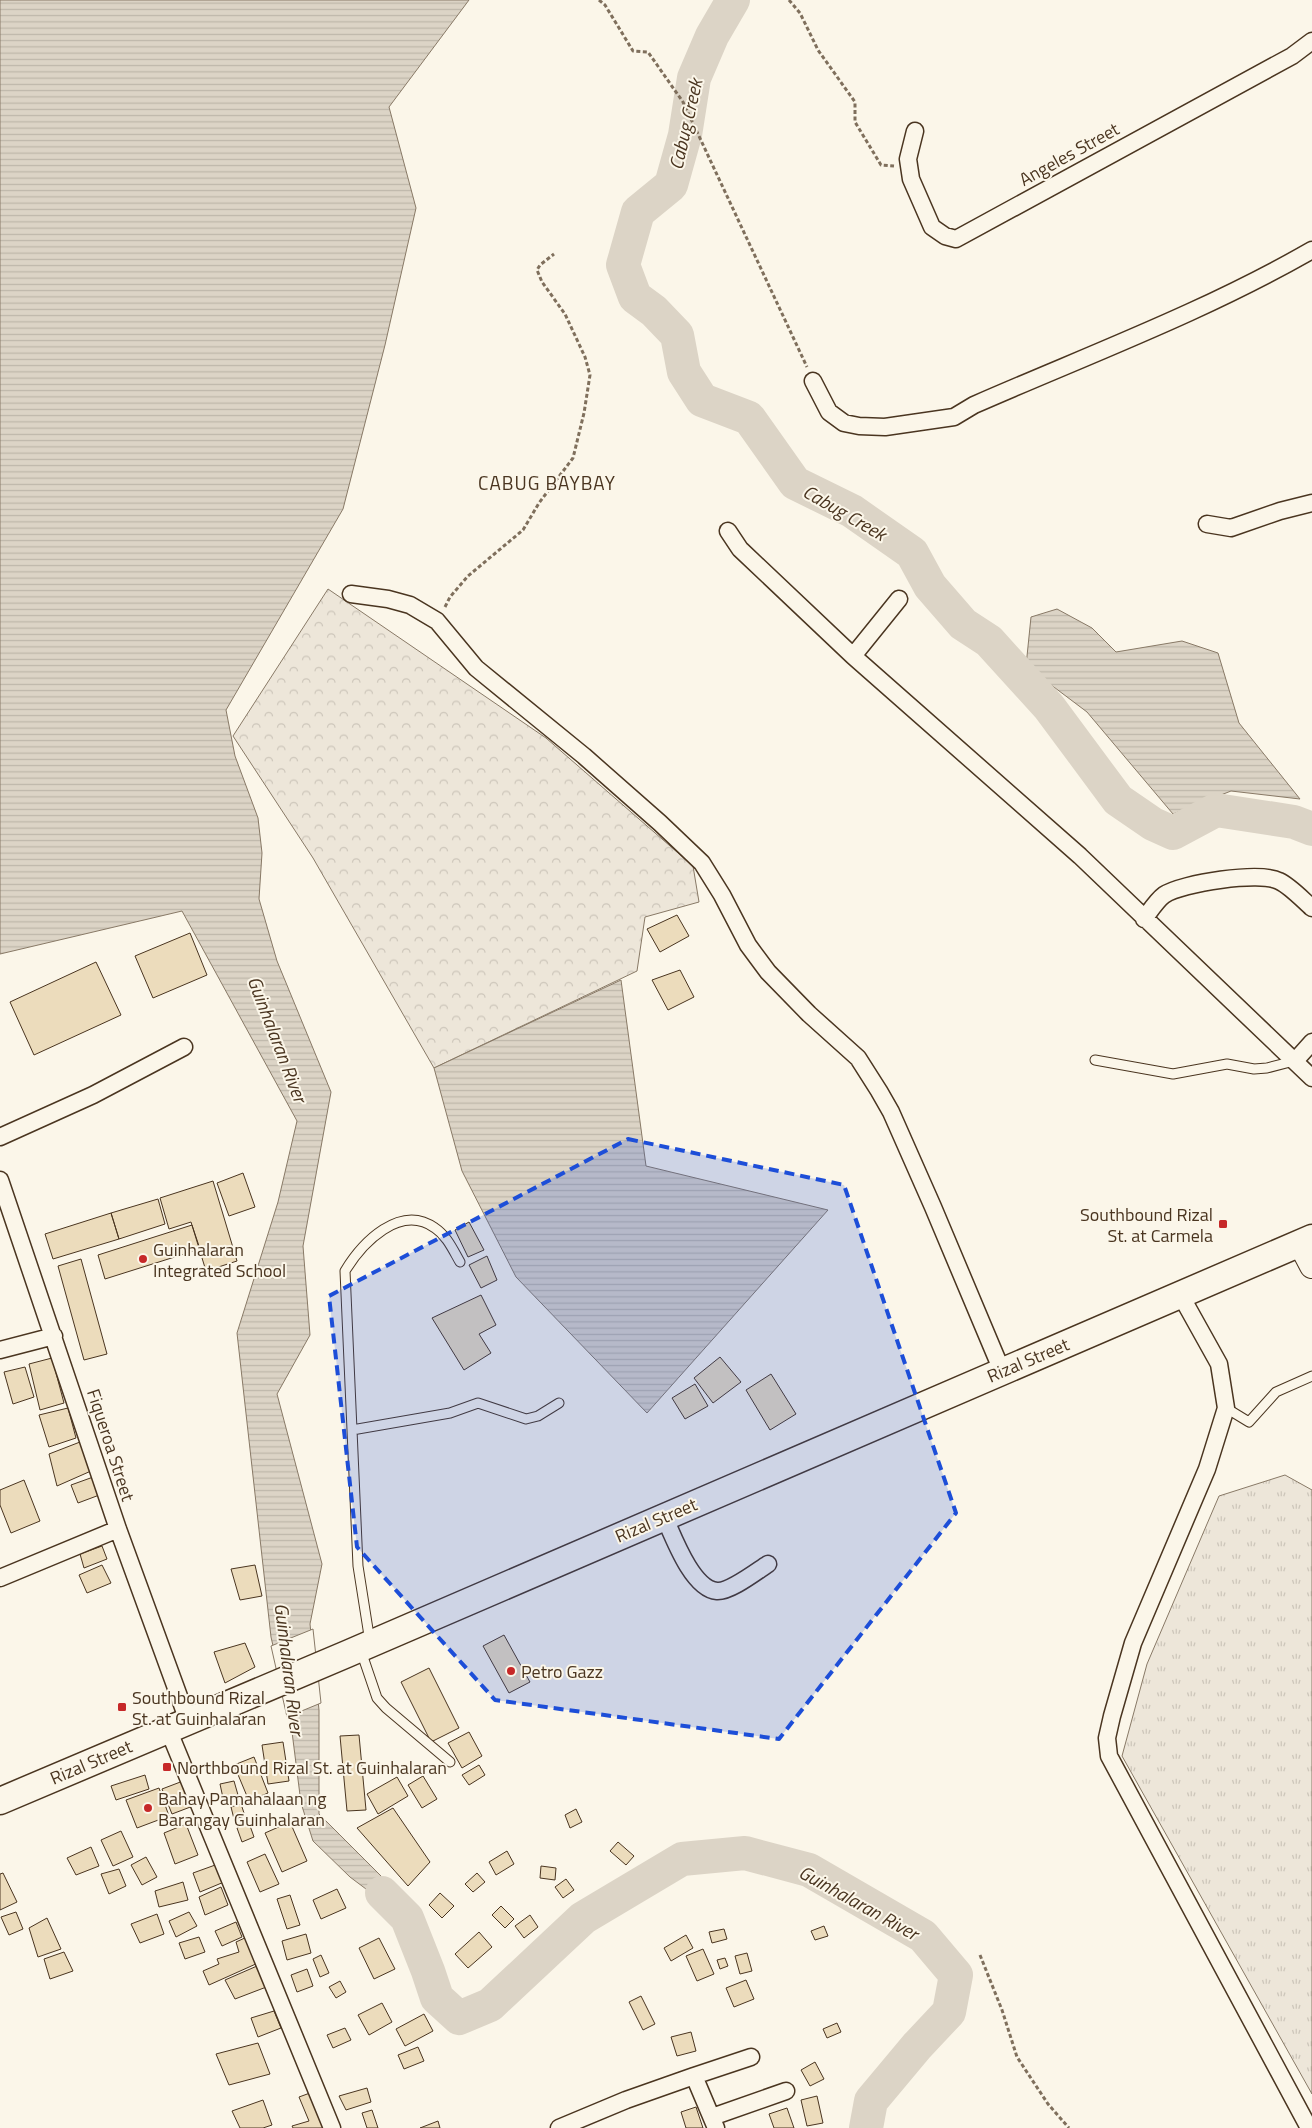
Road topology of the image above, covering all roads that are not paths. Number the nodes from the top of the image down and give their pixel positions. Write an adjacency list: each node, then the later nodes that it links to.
1 (1312, 41): 2 (street, Angeles Street)
2 (915, 131)
3 (1312, 250): 4 (street)
4 (813, 381)
5 (1312, 503): 6 (street)
6 (1208, 524)
7 (728, 531): 10 (street)
8 (351, 594): 25 (street)
9 (899, 599): 10 (street)
10 (854, 656): 12 (street)
11 (1312, 908): 12 (street)
12 (1144, 919): 16 (street)
13 (1312, 1042): 16 (street)
14 (184, 1047): 18 (street)
15 (1094, 1060): 16 (lane)
16 (1295, 1061): 17 (street)
17 (1312, 1078)
18 (0, 1137)
19 (0, 1180): 23 (street, Fiqueroa Street)
20 (1308, 1249): 22 (main road, Rizal Street)
21 (460, 1262): 29 (lane)
22 (1180, 1294): 25 (main road, Rizal Street); 28 (street)
23 (54, 1336): 24 (street); 31 (street, Fiqueroa Street)
24 (0, 1350)
25 (1002, 1371): 30 (main road, Rizal Street)
26 (1312, 1376): 28 (lane)
27 (559, 1403): 29 (lane)
28 (1226, 1408): 44 (street)
29 (352, 1430): 34 (lane)
30 (664, 1516): 32 (street); 34 (main road, Rizal Street)
31 (118, 1529): 33 (street); 35 (street, Fiqueroa Street)
32 (768, 1564)
33 (0, 1578)
34 (359, 1648): 35 (main road, Rizal Street); 36 (lane)
35 (178, 1725): 37 (main road, Rizal Street); 42 (street, Fiqueroa Street)
36 (450, 1762)
37 (0, 1801)
38 (751, 2057): 39 (street)
39 (694, 2076): 41 (street); 43 (street)
40 (786, 2091): 41 (street)
41 (714, 2122)
42 (332, 2128)
43 (559, 2128)
44 (1309, 2128)

